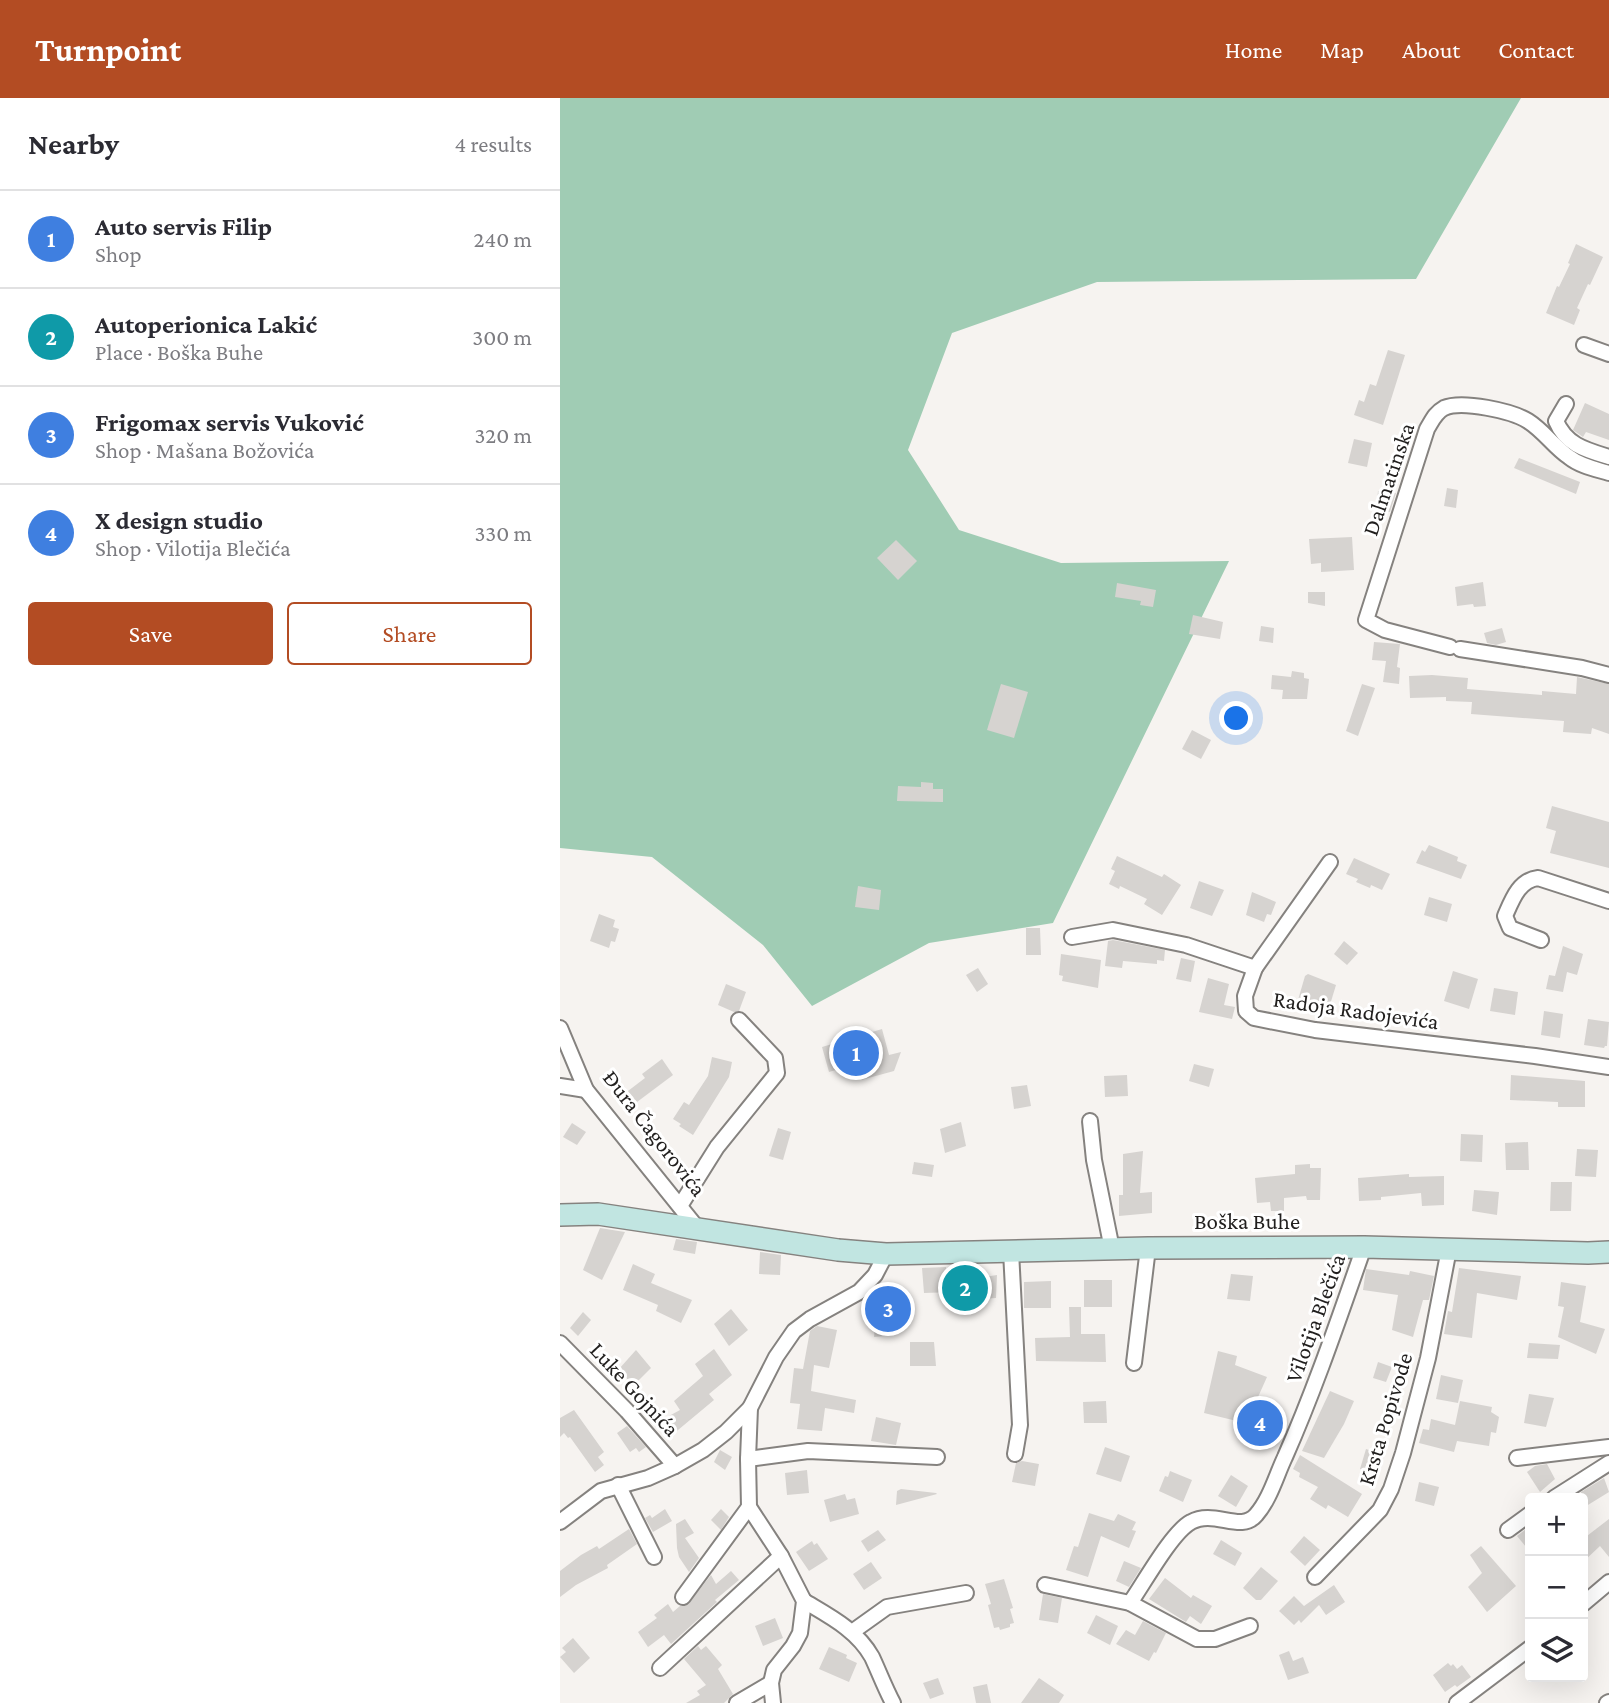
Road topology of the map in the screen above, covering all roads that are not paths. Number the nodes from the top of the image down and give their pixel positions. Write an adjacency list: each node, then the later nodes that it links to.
1 (1584, 345): 2 (street)
2 (1609, 354)
3 (1566, 404): 4 (street)
4 (1609, 457)
5 (1609, 473): 6 (street, Dalmatinska)
6 (1609, 675)
7 (1330, 862): 11 (street)
8 (1609, 901): 10 (street)
9 (1072, 937): 11 (street, Radoja Radojevića)
10 (1541, 940)
11 (1255, 968): 14 (street, Radoja Radojevića)
12 (739, 1020): 18 (street)
13 (560, 1028): 16 (street, Đura Čagorovića)
14 (1609, 1068)
15 (560, 1086): 16 (street)
16 (586, 1090): 18 (street, Đura Čagorovića)
17 (1090, 1121): 23 (street)
18 (680, 1206): 20 (street, Đura Čagorovića)
19 (560, 1215): 20 (street, Đura Čagorovića)
20 (698, 1229): 27 (street, Đura Čagorovića)
21 (1364, 1247): 22 (street, Boška Buhe); 24 (street, Boška Buhe); 53 (street, Vilotija Blečića)
22 (1148, 1248): 23 (street, Boška Buhe); 29 (street)
23 (1112, 1249): 25 (street, Boška Buhe)
24 (1450, 1249): 26 (street, Boška Buhe); 46 (street, Krsta Popivode)
25 (1011, 1251): 27 (street, Boška Buhe); 32 (street)
26 (1609, 1252)
27 (886, 1254): 30 (street)
28 (560, 1343): 37 (street, Luke Gojnića)
29 (1133, 1363)
30 (750, 1408): 35 (street); 37 (street, Luke Gojnića)
31 (1609, 1447): 34 (street)
32 (1015, 1454)
33 (937, 1457): 35 (street)
34 (1517, 1458)
35 (748, 1460): 40 (street)
36 (1609, 1463): 39 (street)
37 (676, 1466): 38 (street, Luke Gojnića)
38 (618, 1485): 42 (street, Luke Gojnića); 44 (street)
39 (1562, 1493)
40 (749, 1507): 45 (street); 50 (street)
41 (1525, 1518): 43 (street)
42 (560, 1522)
43 (1508, 1530)
44 (654, 1556)
45 (781, 1556): 52 (street); 57 (street)
46 (1315, 1577)
47 (1609, 1582): 51 (street)
48 (1045, 1585): 53 (street)
49 (966, 1593): 55 (street)
50 (683, 1597)
51 (1588, 1600)
52 (804, 1601): 55 (street); 58 (street)
53 (1130, 1603): 54 (street)
54 (1250, 1626)
55 (852, 1632): 61 (street)
56 (1525, 1652): 62 (street)
57 (660, 1668)
58 (771, 1683): 59 (street); 60 (street)
59 (737, 1703)
60 (773, 1703)
61 (893, 1703)
62 (1457, 1703)

